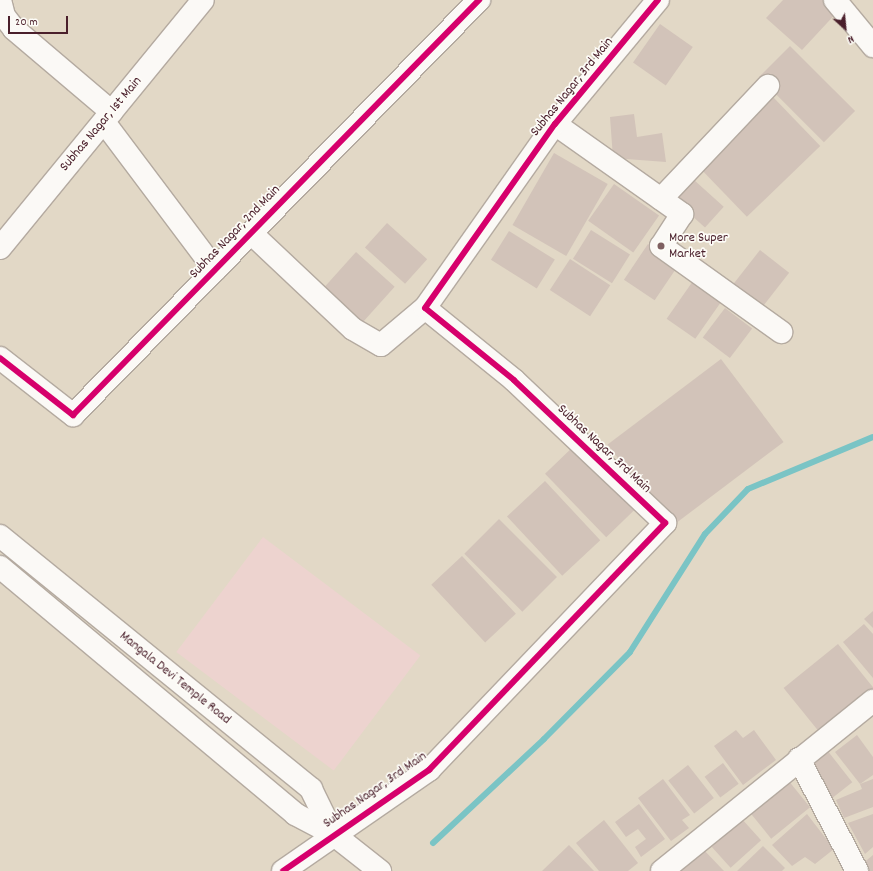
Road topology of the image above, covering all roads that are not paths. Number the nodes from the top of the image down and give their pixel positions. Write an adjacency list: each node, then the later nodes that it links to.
1 (0, 0): 8 (street)
2 (203, 0): 8 (street, Subhas Nagar, 1st Main)
3 (479, 0): 11 (street, Subhas Nagar, 2nd Main)
4 (658, 0): 9 (street, Subhas Nagar, 3rd Main)
5 (836, 0): 6 (street)
6 (873, 46)
7 (768, 86): 10 (street)
8 (108, 117): 12 (street, Subhas Nagar, 1st Main); 13 (street)
9 (555, 124): 10 (street); 14 (street, Subhas Nagar, 3rd Main)
10 (661, 199): 15 (street)
11 (251, 233): 13 (street, Subhas Nagar, 2nd Main); 14 (street)
12 (0, 248)
13 (215, 270): 16 (street, Subhas Nagar, 2nd Main)
14 (425, 308): 21 (street, Subhas Nagar, 3rd Main)
15 (781, 332)
16 (0, 358)
17 (0, 536): 21 (street, Mangala Devi Temple Road)
18 (0, 567): 21 (street, Mangala Devi Temple Road)
19 (873, 701): 20 (street)
20 (799, 759): 24 (street); 25 (street)
21 (333, 834): 22 (street, Subhas Nagar, 3rd Main); 23 (street, Mangala Devi Temple Road)
22 (283, 871)
23 (380, 871)
24 (662, 871)
25 (857, 871)

